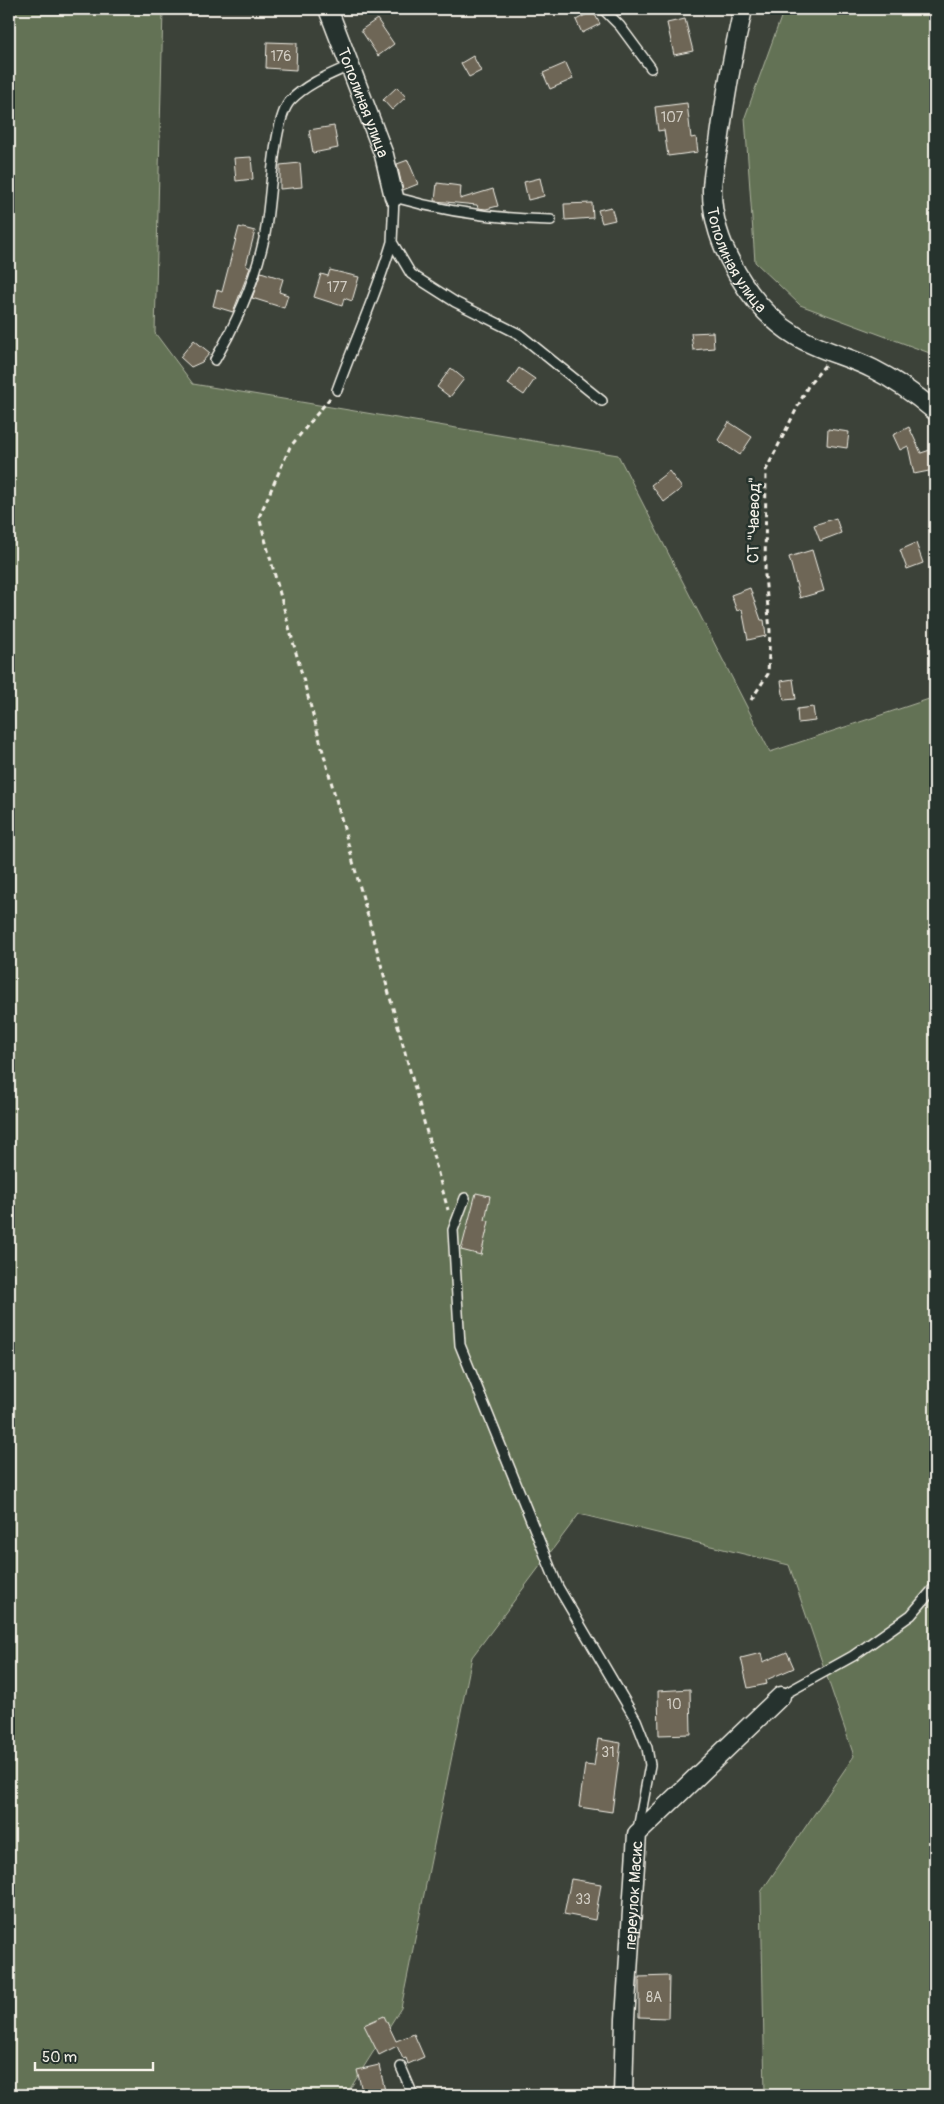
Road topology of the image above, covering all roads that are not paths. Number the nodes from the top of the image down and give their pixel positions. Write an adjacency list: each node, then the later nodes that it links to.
1 (328, 9): 4 (street, Тополиная улица)
2 (603, 9): 5 (lane)
3 (743, 9): 12 (street, Тополиная улица)
4 (349, 66): 6 (street, Тополиная улица); 9 (lane)
5 (651, 68)
6 (394, 198): 7 (lane); 8 (lane)
7 (551, 220)
8 (392, 242): 10 (lane); 11 (lane)
9 (215, 360)
10 (337, 390)
11 (602, 401)
12 (935, 411)
13 (464, 1198): 16 (lane)
14 (935, 1587): 15 (lane)
15 (781, 1696): 16 (street, переулок Масис)
16 (637, 1834): 19 (street, переулок Масис)
17 (401, 2067): 18 (lane)
18 (413, 2095)
19 (623, 2095)

